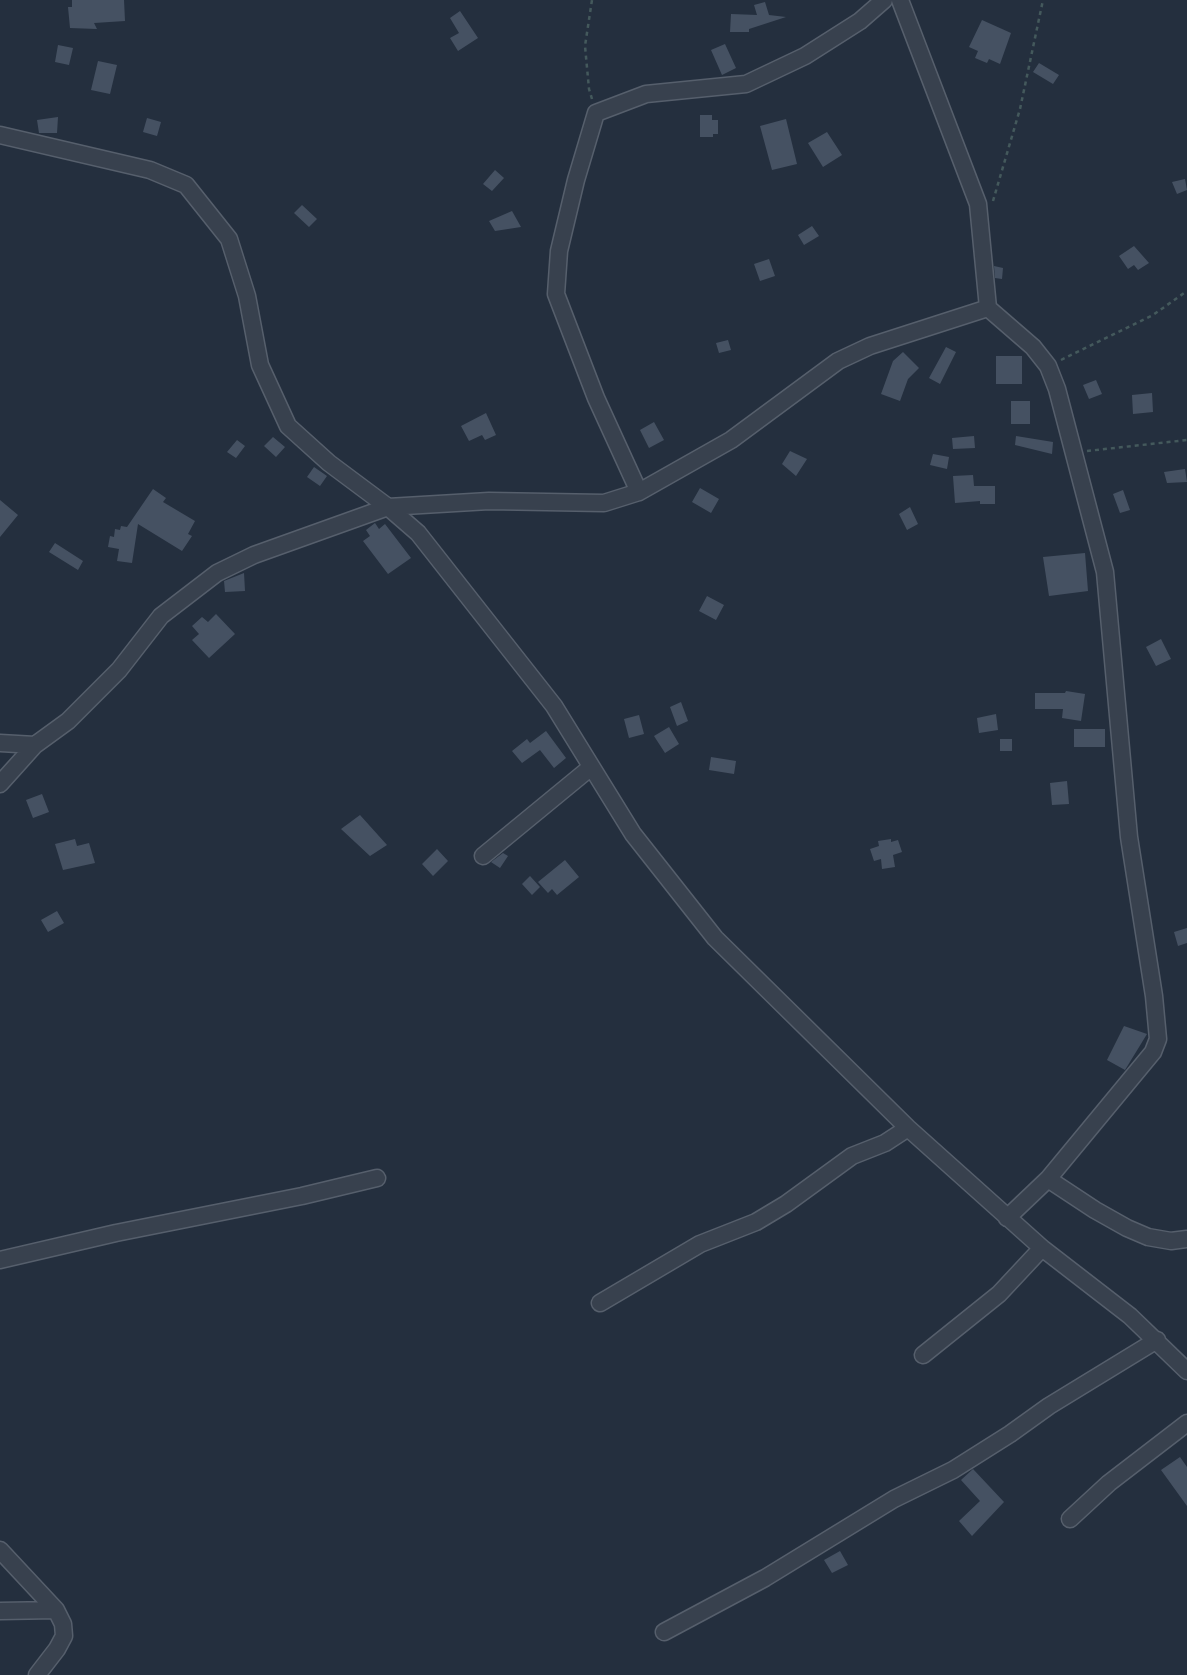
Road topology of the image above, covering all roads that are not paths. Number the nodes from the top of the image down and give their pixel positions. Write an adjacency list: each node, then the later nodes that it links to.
1 (884, 0): 5 (street)
2 (900, 0): 4 (street)
3 (0, 135): 6 (street)
4 (988, 308): 5 (street); 14 (street)
5 (639, 492): 6 (street)
6 (388, 506): 8 (street); 9 (street)
7 (0, 743): 8 (street)
8 (35, 745): 10 (street)
9 (590, 768): 11 (street); 12 (street)
10 (0, 784)
11 (483, 856)
12 (908, 1128): 15 (street); 19 (street)
13 (377, 1178): 18 (street)
14 (1048, 1179): 15 (street); 16 (street)
15 (1008, 1218): 17 (street)
16 (1187, 1239)
17 (1042, 1248): 20 (street); 21 (street)
18 (0, 1260)
19 (600, 1304)
20 (1157, 1340): 22 (street); 28 (street)
21 (923, 1355)
22 (1187, 1371)
23 (1187, 1423): 24 (street)
24 (1070, 1519)
25 (0, 1550): 26 (street)
26 (56, 1610): 27 (street); 29 (street)
27 (0, 1611)
28 (664, 1632)
29 (38, 1675)

